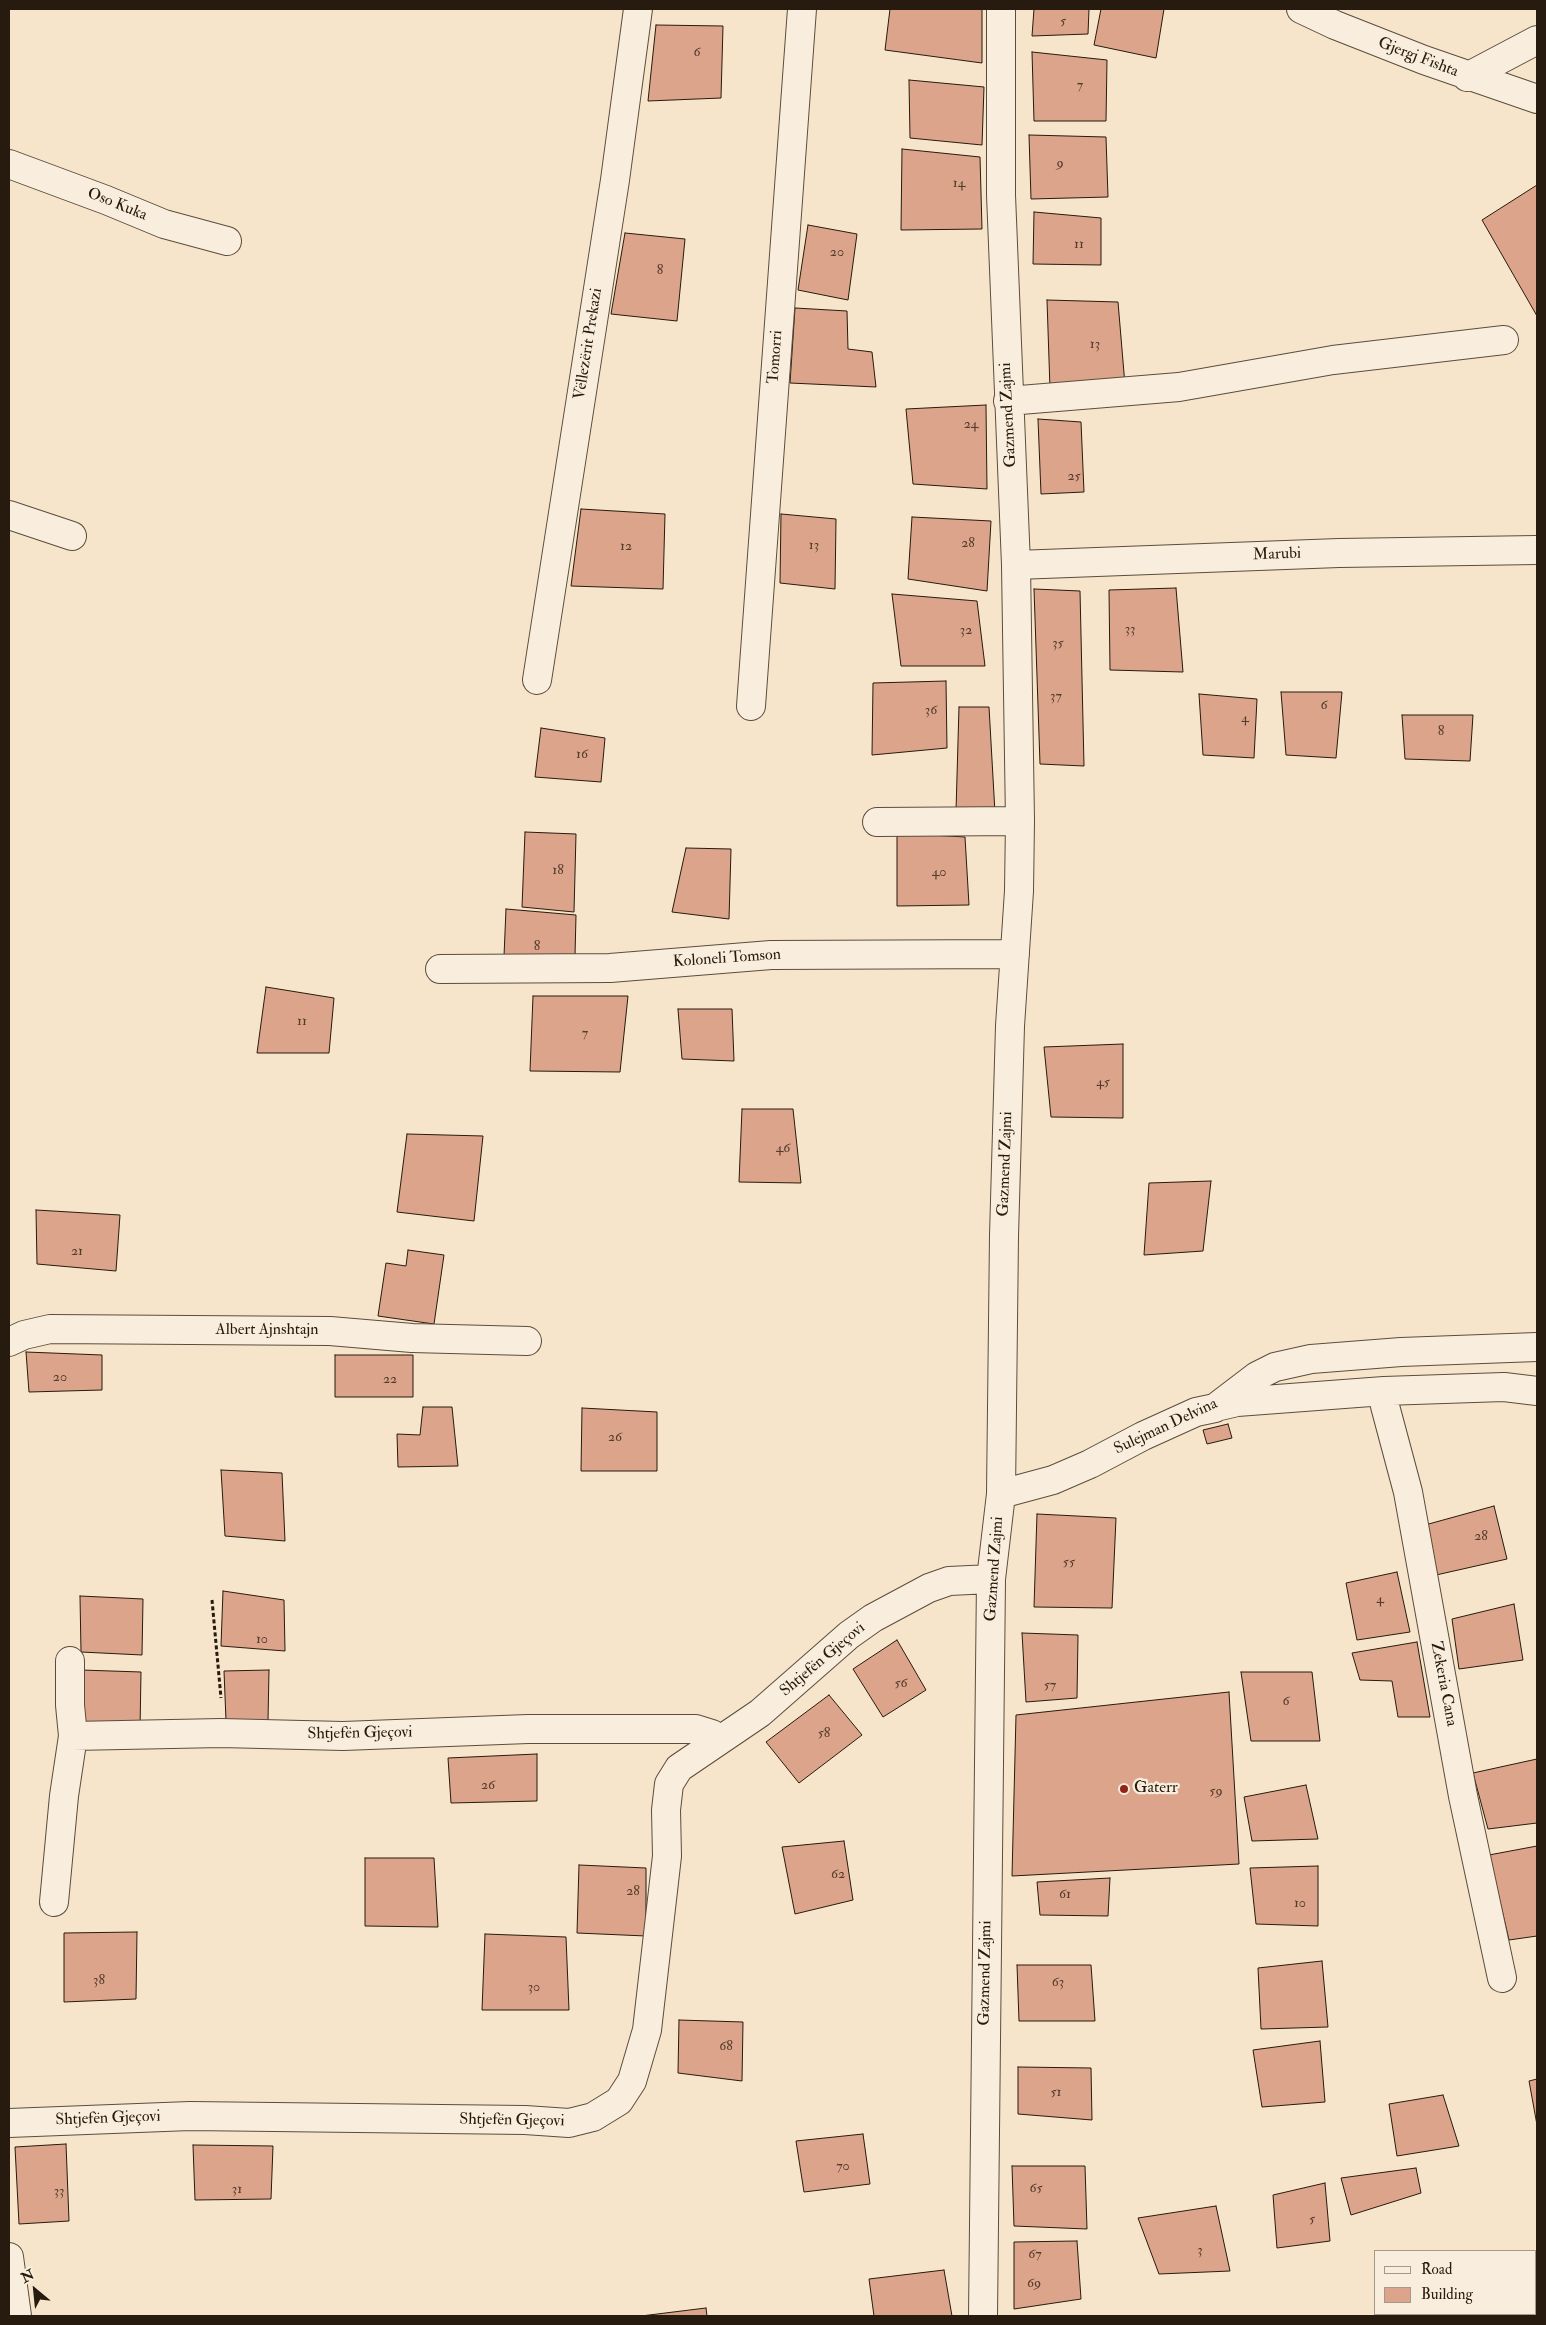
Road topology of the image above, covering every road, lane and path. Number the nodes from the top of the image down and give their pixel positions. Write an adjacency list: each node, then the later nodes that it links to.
1 (638, 9): 16 (street, Vëllezërit Prekazi)
2 (802, 9): 17 (street, Tomorri)
3 (1001, 9): 11 (street, Gazmend Zajmi)
4 (1301, 9): 6 (street, Gjergj Fishta)
5 (1537, 40): 6 (street)
6 (1467, 77): 7 (street, Gjergj Fishta)
7 (1537, 99)
8 (9, 164): 9 (street, Oso Kuka)
9 (227, 242)
10 (1504, 340): 11 (street)
11 (1008, 401): 15 (street, Gazmend Zajmi)
12 (9, 515): 13 (street)
13 (72, 536)
14 (1537, 550): 15 (street, Marubi)
15 (1016, 565): 18 (street, Gazmend Zajmi)
16 (536, 680)
17 (751, 706)
18 (1020, 821): 19 (street); 20 (street, Gazmend Zajmi)
19 (877, 822)
20 (1015, 954): 21 (street, Koloneli Tomson); 28 (street, Gazmend Zajmi)
21 (440, 968)
22 (527, 1341): 23 (street, Albert Ajnshtajn)
23 (9, 1342)
24 (1537, 1347): 27 (street, Sulejman Delvina)
25 (1384, 1391): 26 (street); 27 (street); 36 (street, Zekeria Cana)
26 (1537, 1391)
27 (1215, 1408): 28 (street, Sulejman Delvina)
28 (1001, 1494): 29 (street, Gazmend Zajmi)
29 (991, 1579): 34 (street, Shtjefën Gjeçovi); 40 (street, Gazmend Zajmi)
30 (212, 1600): 32 (path)
31 (70, 1661): 33 (street)
32 (221, 1733): 33 (street, Shtjefën Gjeçovi); 34 (street, Shtjefën Gjeçovi)
33 (73, 1736): 35 (street)
34 (719, 1740): 37 (street, Shtjefën Gjeçovi)
35 (54, 1902)
36 (1502, 1978)
37 (9, 2123)
38 (9, 2257): 39 (street)
39 (17, 2316)
40 (983, 2316)

